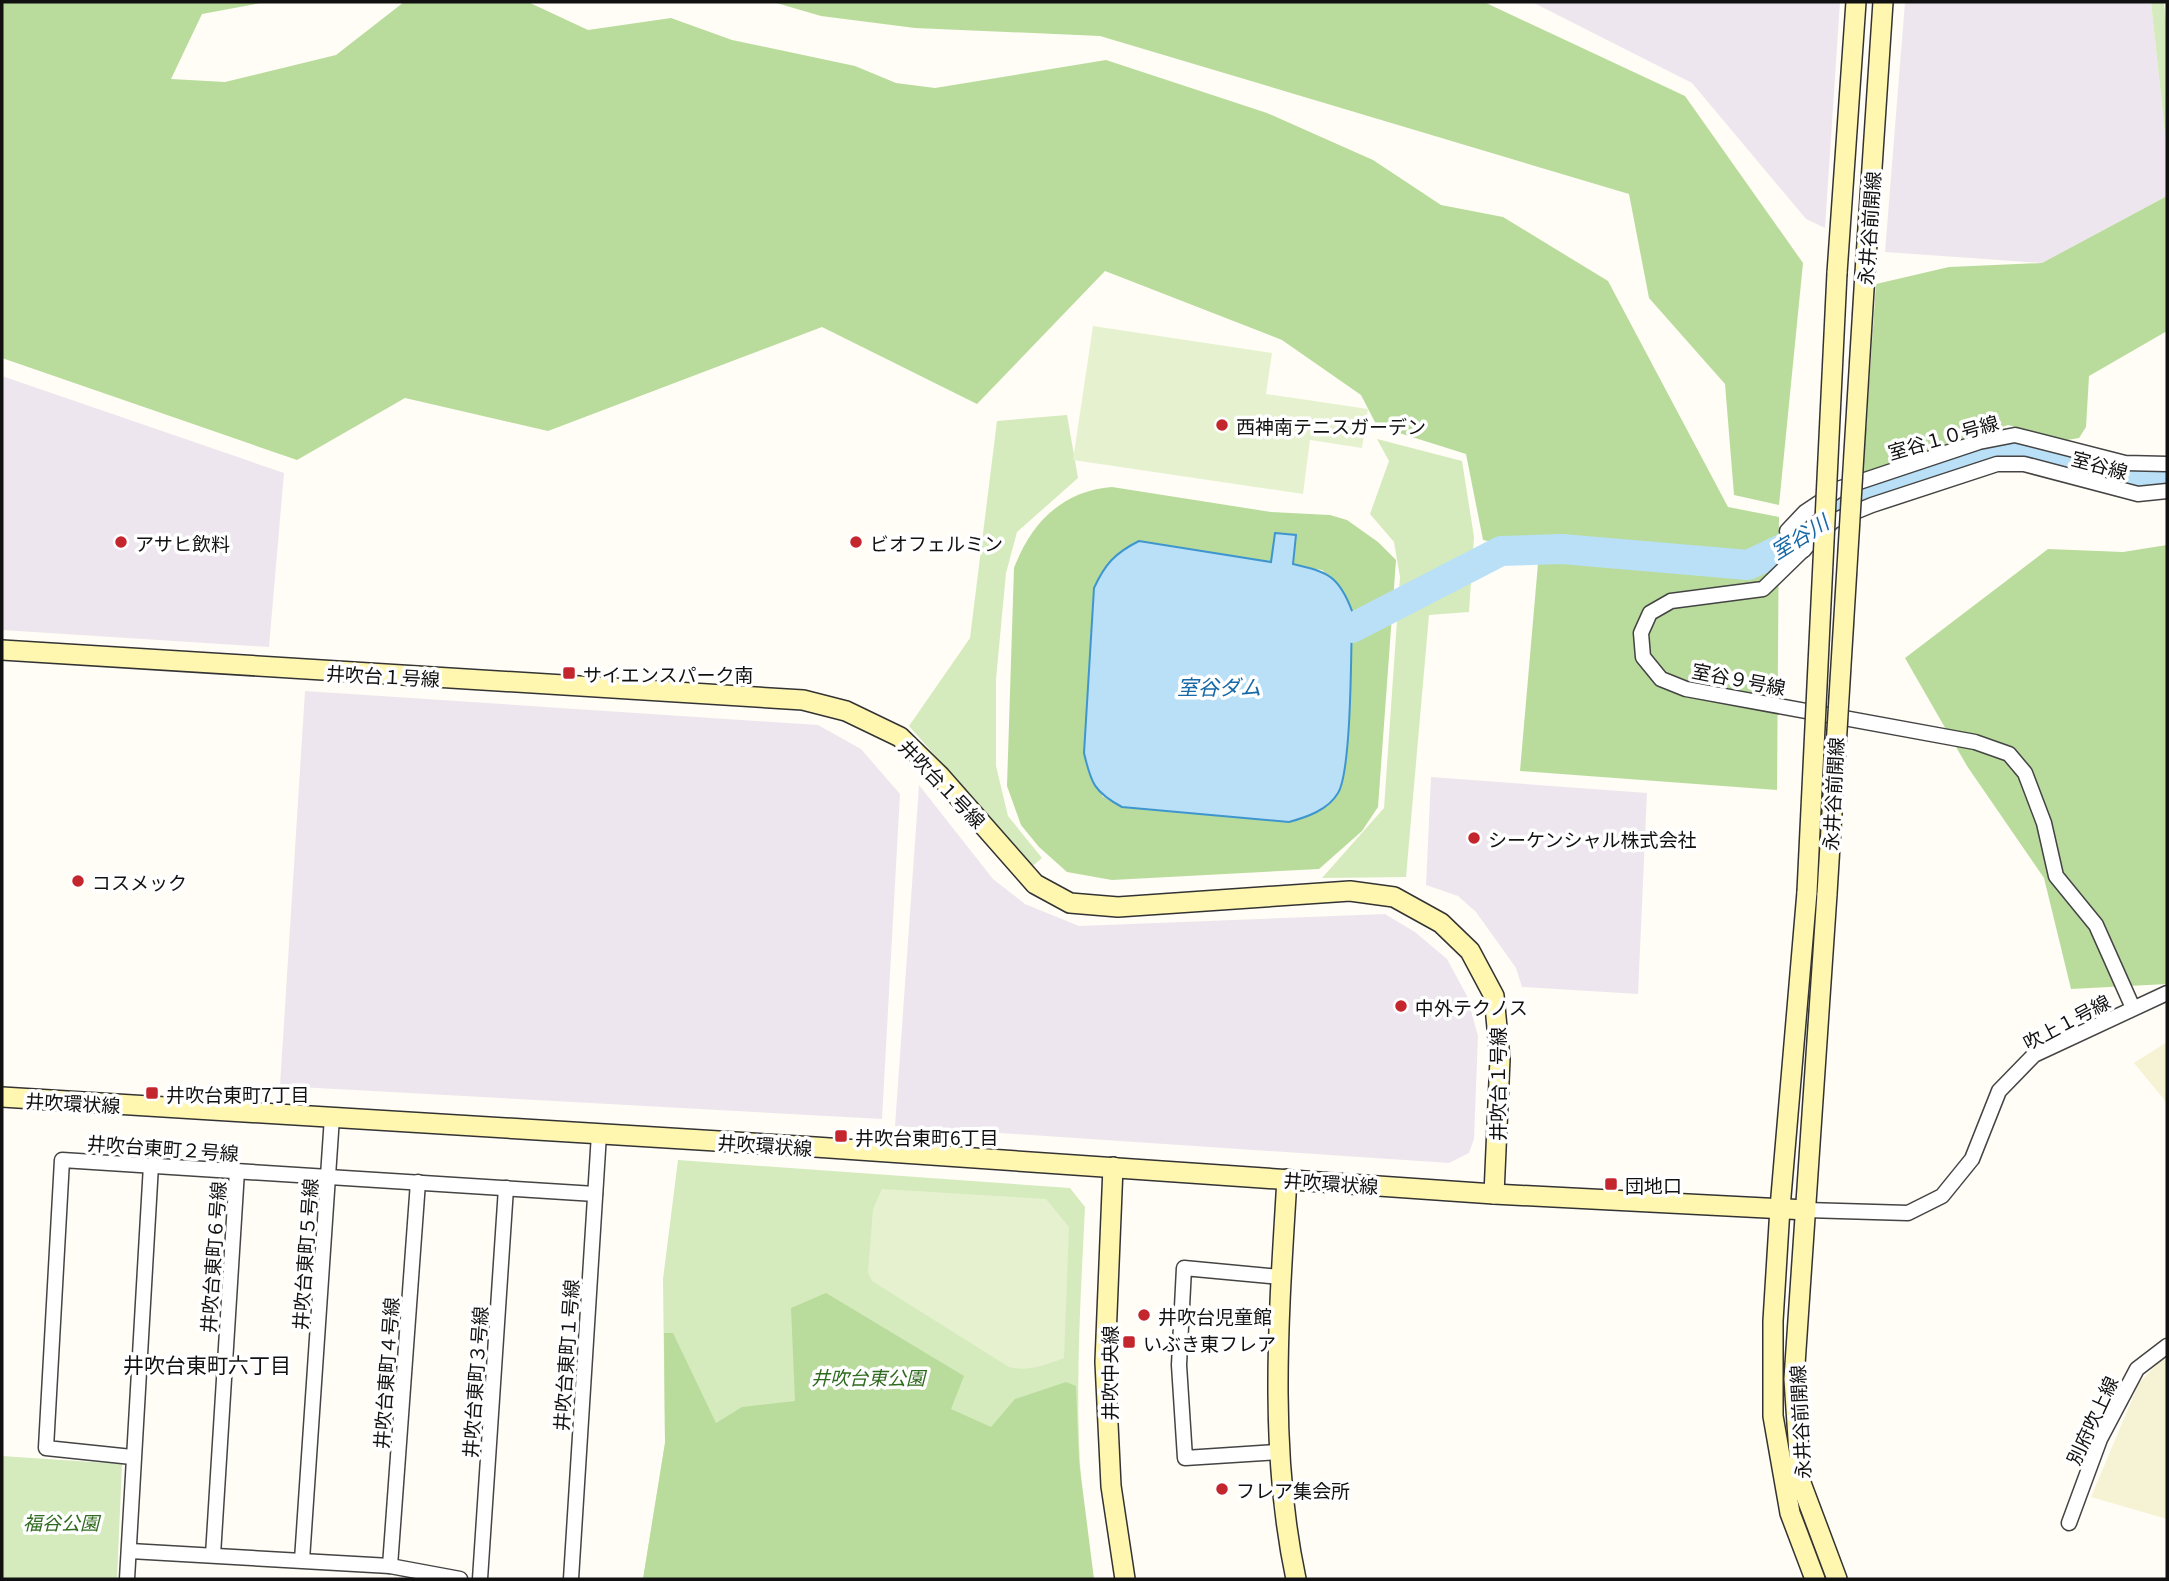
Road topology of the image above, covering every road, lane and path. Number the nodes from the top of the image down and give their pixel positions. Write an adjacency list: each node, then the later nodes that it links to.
1 (1856, 2): 8 (street, 永井谷前開線, bridge)
2 (1884, 2): 8 (street, 永井谷前開線, bridge)
3 (2024, 464): 5 (street, 室谷線); 6 (street, 室谷９号線)
4 (2167, 464): 6 (street, 室谷１０号線)
5 (2167, 491)
6 (1804, 550): 10 (street, 室谷９号線)
7 (2, 650): 22 (street, 井吹台１号線)
8 (1817, 893): 23 (street, 永井谷前開線); 24 (street, 永井谷前開線)
9 (2167, 993): 10 (street, 吹上１号線)
10 (2133, 1008): 24 (street, 吹上１号線)
11 (2, 1097): 12 (street, 井吹環状線)
12 (332, 1118): 13 (street, 井吹環状線); 17 (street, 井吹台東町５号線)
13 (598, 1134): 15 (street, 井吹環状線); 21 (street, 井吹台東町１号線)
14 (150, 1165): 16 (street, 井吹台東町２号線); 28 (street); 28 (street, 井吹台東町２号線)
15 (1114, 1167): 18 (street, 井吹環状線); 38 (street, 井吹中央線)
16 (237, 1171): 17 (street, 井吹台東町２号線); 31 (street, 井吹台東町６号線)
17 (329, 1176): 19 (street, 井吹台東町２号線); 32 (street, 井吹台東町５号線)
18 (1287, 1179): 22 (street, 井吹環状線); 25 (street)
19 (418, 1182): 20 (street, 井吹台東町２号線); 33 (street, 井吹台東町４号線)
20 (506, 1188): 21 (street, 井吹台東町２号線); 36 (street, 井吹台東町３号線)
21 (595, 1194): 37 (street, 井吹台東町１号線)
22 (1494, 1194): 23 (street, 井吹環状線)
23 (1780, 1208): 24 (street, 井吹環状線); 40 (street, 永井谷前開線)
24 (1806, 1210): 41 (street, 永井谷前開線)
25 (1281, 1277): 27 (street); 27 (street)
26 (2167, 1346): 29 (street, 別府吹上線)
27 (1278, 1452): 39 (street)
28 (132, 1457): 30 (street)
29 (2069, 1523)
30 (130, 1551): 31 (street); 34 (street)
31 (213, 1555): 32 (street)
32 (302, 1560): 33 (street)
33 (390, 1566): 35 (street)
34 (127, 1579)
35 (460, 1579)
36 (480, 1579)
37 (570, 1579)
38 (1125, 1579)
39 (1296, 1579)
40 (1815, 1579)
41 (1837, 1579)

